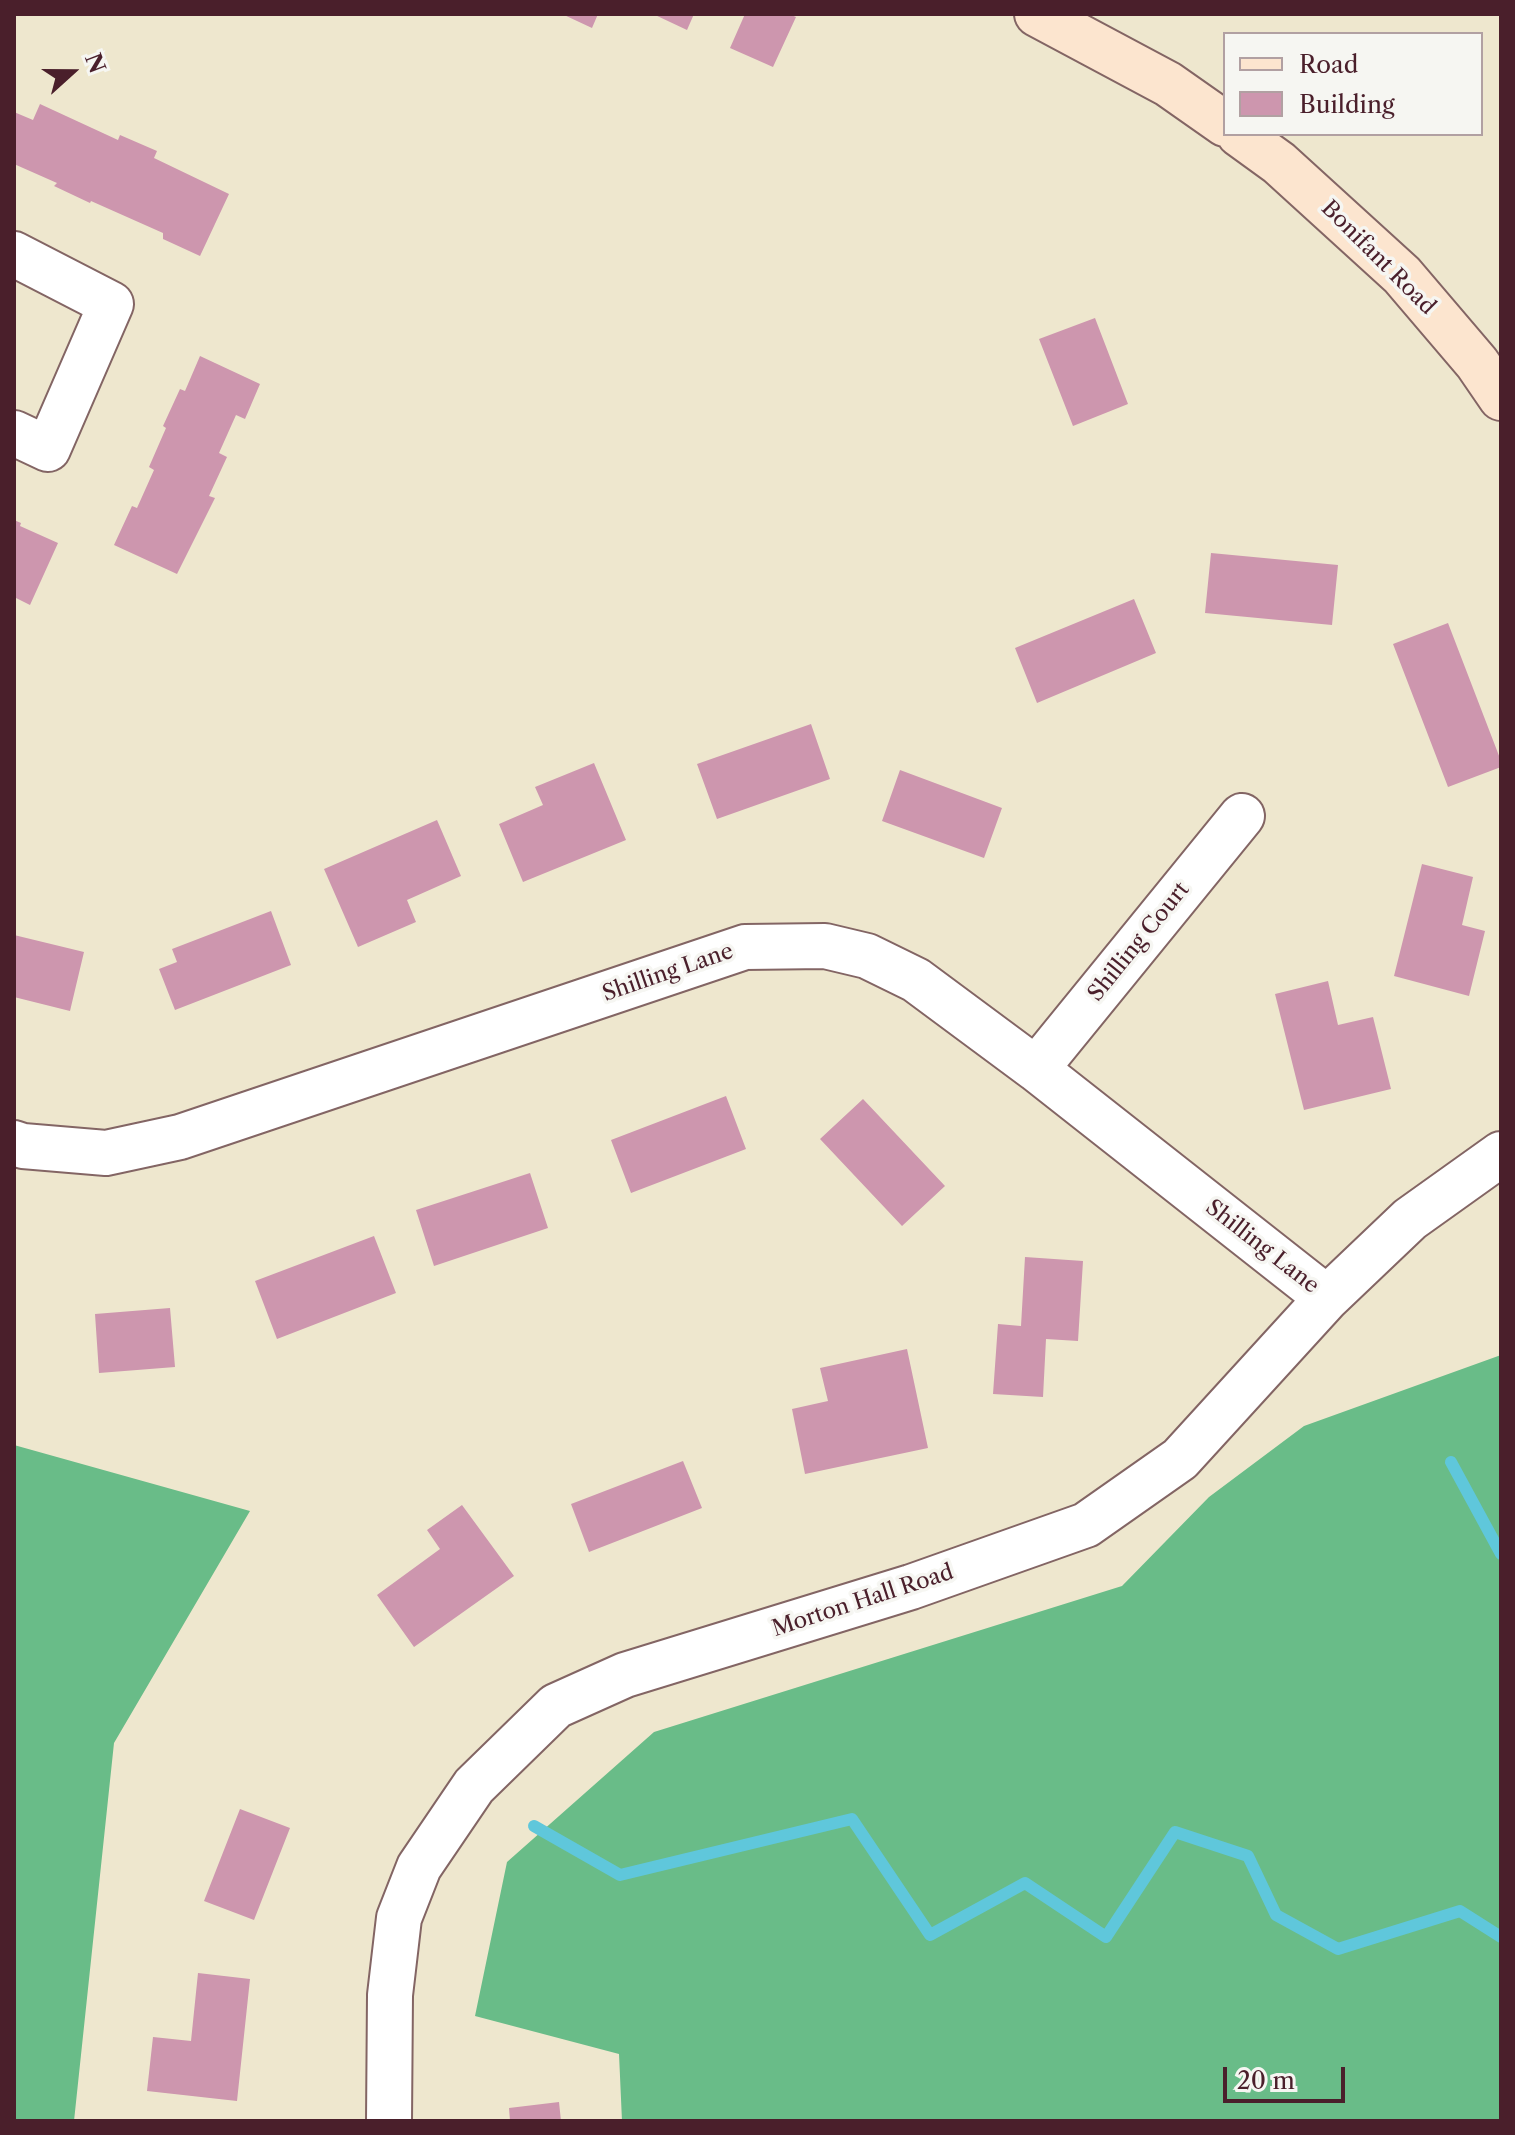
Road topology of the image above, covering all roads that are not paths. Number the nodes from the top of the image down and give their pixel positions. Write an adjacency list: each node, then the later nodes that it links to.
1 (1037, 14): 2 (main road)
2 (1084, 25): 3 (main road)
3 (1223, 123)
4 (1242, 136): 6 (main road, Bonifant Road)
5 (14, 254): 7 (street)
6 (1501, 398)
7 (14, 433)
8 (1242, 816): 9 (street, Shilling Court)
9 (1036, 1069): 10 (street, Shilling Lane); 12 (street, Shilling Lane)
10 (14, 1143)
11 (1501, 1154): 12 (street, Morton Hall Road)
12 (1327, 1298): 13 (street, Morton Hall Road)
13 (389, 2121)

